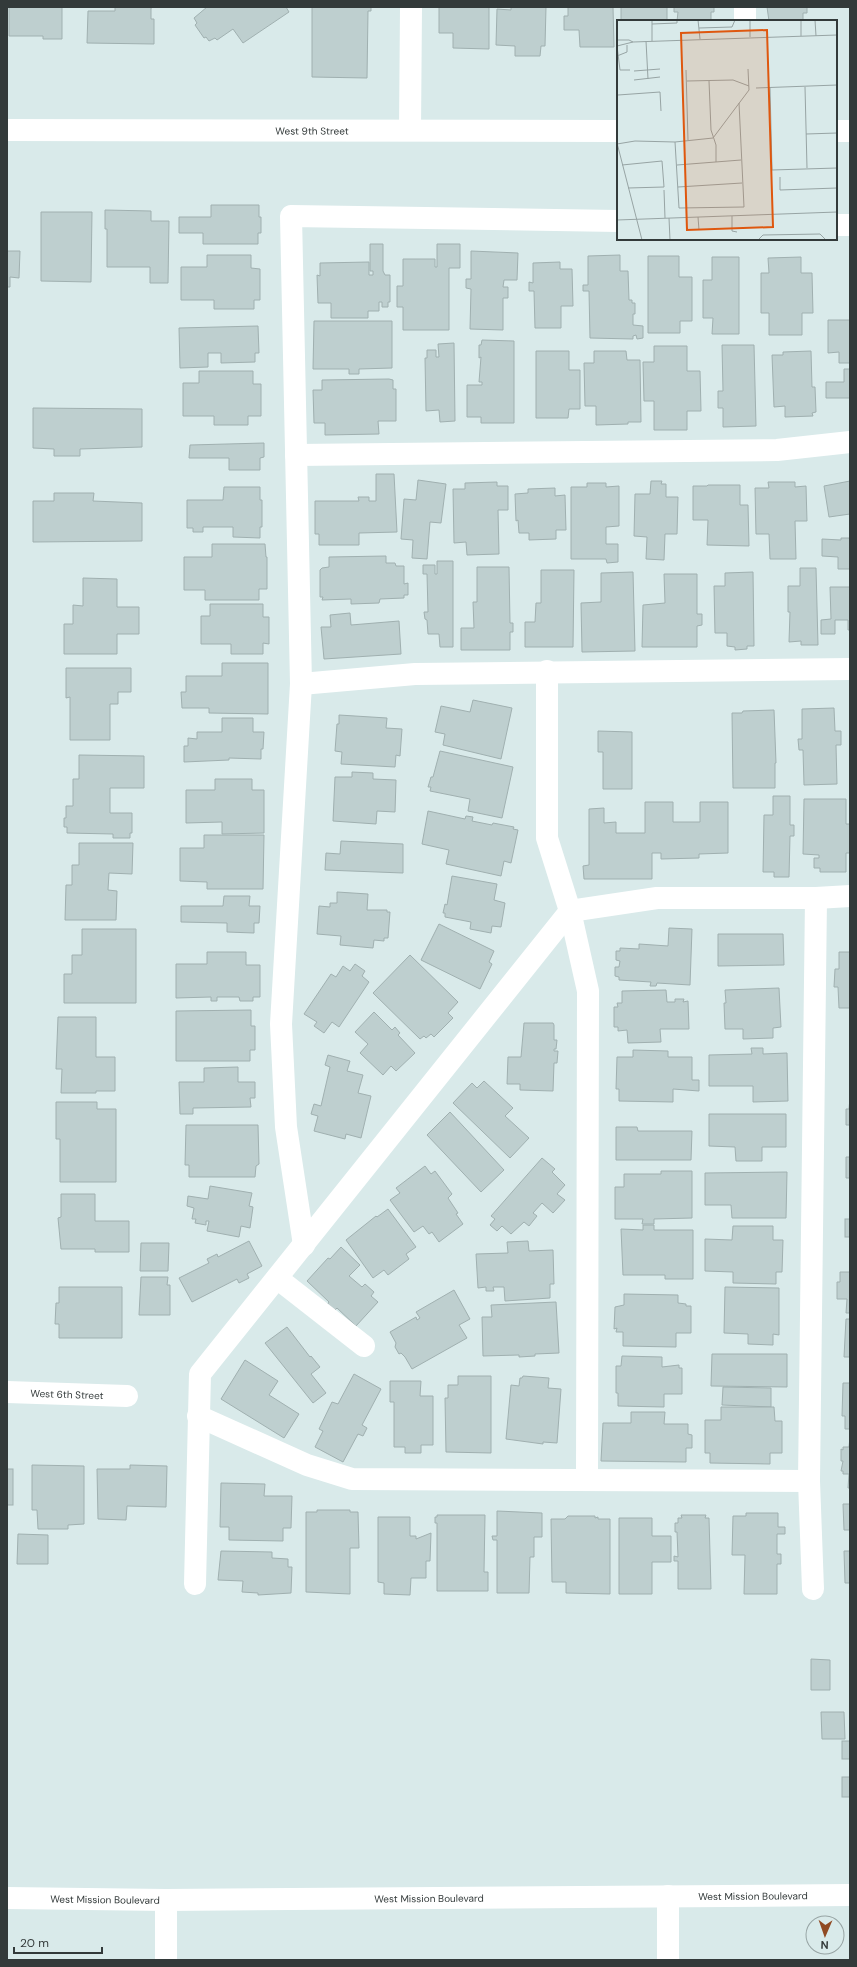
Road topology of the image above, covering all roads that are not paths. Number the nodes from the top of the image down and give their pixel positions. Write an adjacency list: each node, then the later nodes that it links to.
1 (411, 7): 5 (main road)
2 (745, 7): 3 (main road)
3 (745, 20)
4 (7, 130): 5 (main road, West 9th Street)
5 (410, 130): 6 (main road, West 9th Street)
6 (617, 131)
7 (837, 131): 8 (main road)
8 (850, 131)
9 (617, 222): 13 (main road)
10 (837, 225): 11 (main road)
11 (850, 225)
12 (850, 442): 13 (main road)
13 (296, 455): 16 (main road)
14 (850, 669): 15 (main road)
15 (547, 671): 16 (main road); 19 (main road)
16 (301, 684): 20 (main road)
17 (850, 896): 18 (main road)
18 (816, 898): 19 (main road); 27 (main road)
19 (570, 911): 20 (main road); 26 (main road)
20 (304, 1245): 21 (main road)
21 (277, 1278): 22 (main road); 25 (main road)
22 (364, 1346)
23 (7, 1392): 24 (main road, West 6th Street)
24 (127, 1396)
25 (198, 1416): 26 (main road); 28 (main road)
26 (587, 1480): 27 (main road)
27 (809, 1481): 29 (main road)
28 (195, 1584)
29 (813, 1589)
30 (850, 1895): 31 (main road, West Mission Boulevard)
31 (668, 1896): 33 (main road, West Mission Boulevard); 35 (main road)
32 (7, 1898): 33 (main road, West Mission Boulevard)
33 (166, 1900): 34 (main road)
34 (166, 1960)
35 (668, 1960)

